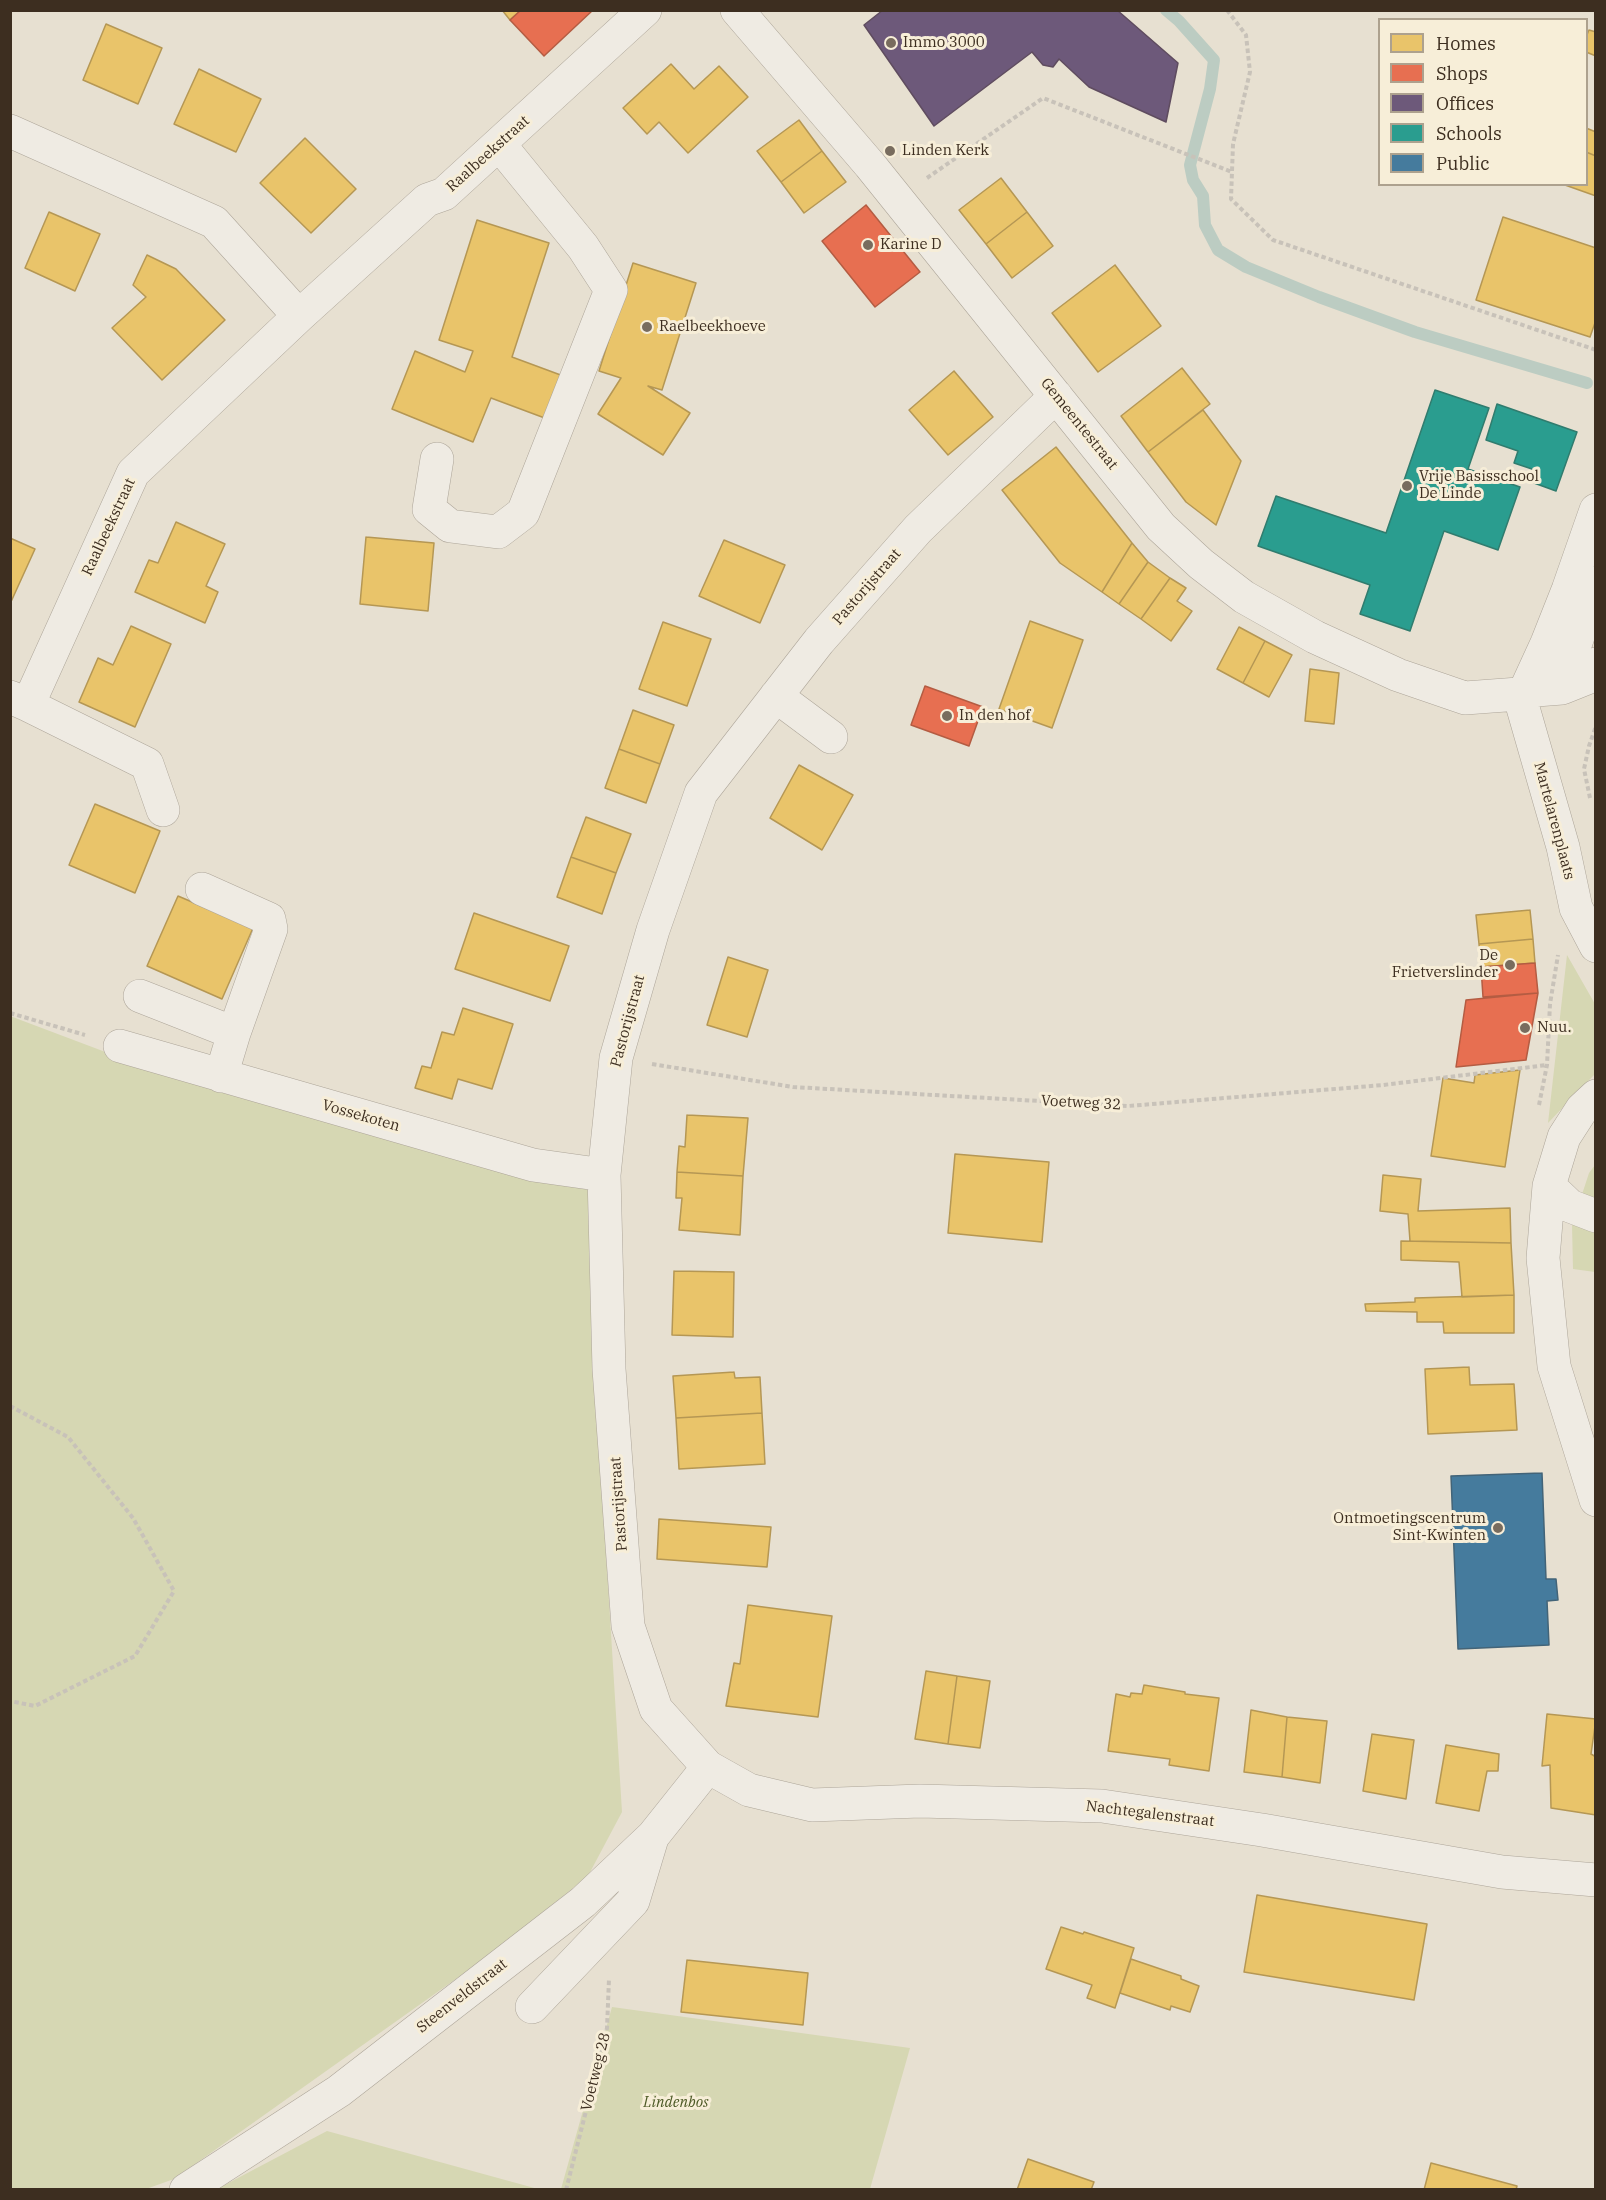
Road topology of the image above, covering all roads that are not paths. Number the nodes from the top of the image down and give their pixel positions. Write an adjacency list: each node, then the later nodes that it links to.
1 (645, 10): 4 (street, Raalbeekstraat)
2 (737, 10): 6 (street, Gemeentestraat)
3 (10, 131): 5 (street)
4 (499, 144): 5 (street, Raalbeekstraat); 7 (street)
5 (299, 316): 12 (street, Raalbeekstraat)
6 (1056, 396): 11 (street, Pastorijstraat); 13 (street, Gemeentestraat)
7 (437, 459)
8 (1596, 510): 13 (street)
9 (1596, 583): 13 (street)
10 (1596, 664): 13 (street, Gemeentestraat)
11 (776, 696): 14 (street); 23 (street, Pastorijstraat)
12 (19, 701): 15 (street)
13 (1523, 703): 17 (street, Martelarenplaats)
14 (831, 737)
15 (163, 810)
16 (202, 889): 19 (street)
17 (1596, 946)
18 (140, 996): 19 (street)
19 (234, 1033): 21 (street)
20 (120, 1046): 21 (street, Vossekoten)
21 (221, 1076): 23 (street, Vossekoten)
22 (1596, 1096): 24 (street)
23 (604, 1175): 27 (street, Pastorijstraat)
24 (1549, 1186): 25 (street); 26 (street)
25 (1596, 1216)
26 (1596, 1500)
27 (708, 1767): 28 (street, Steenveldstraat); 29 (street, Nachtegalenstraat)
28 (652, 1836): 30 (street); 31 (street, Steenveldstraat)
29 (1596, 1880)
30 (532, 2007)
31 (186, 2190)

